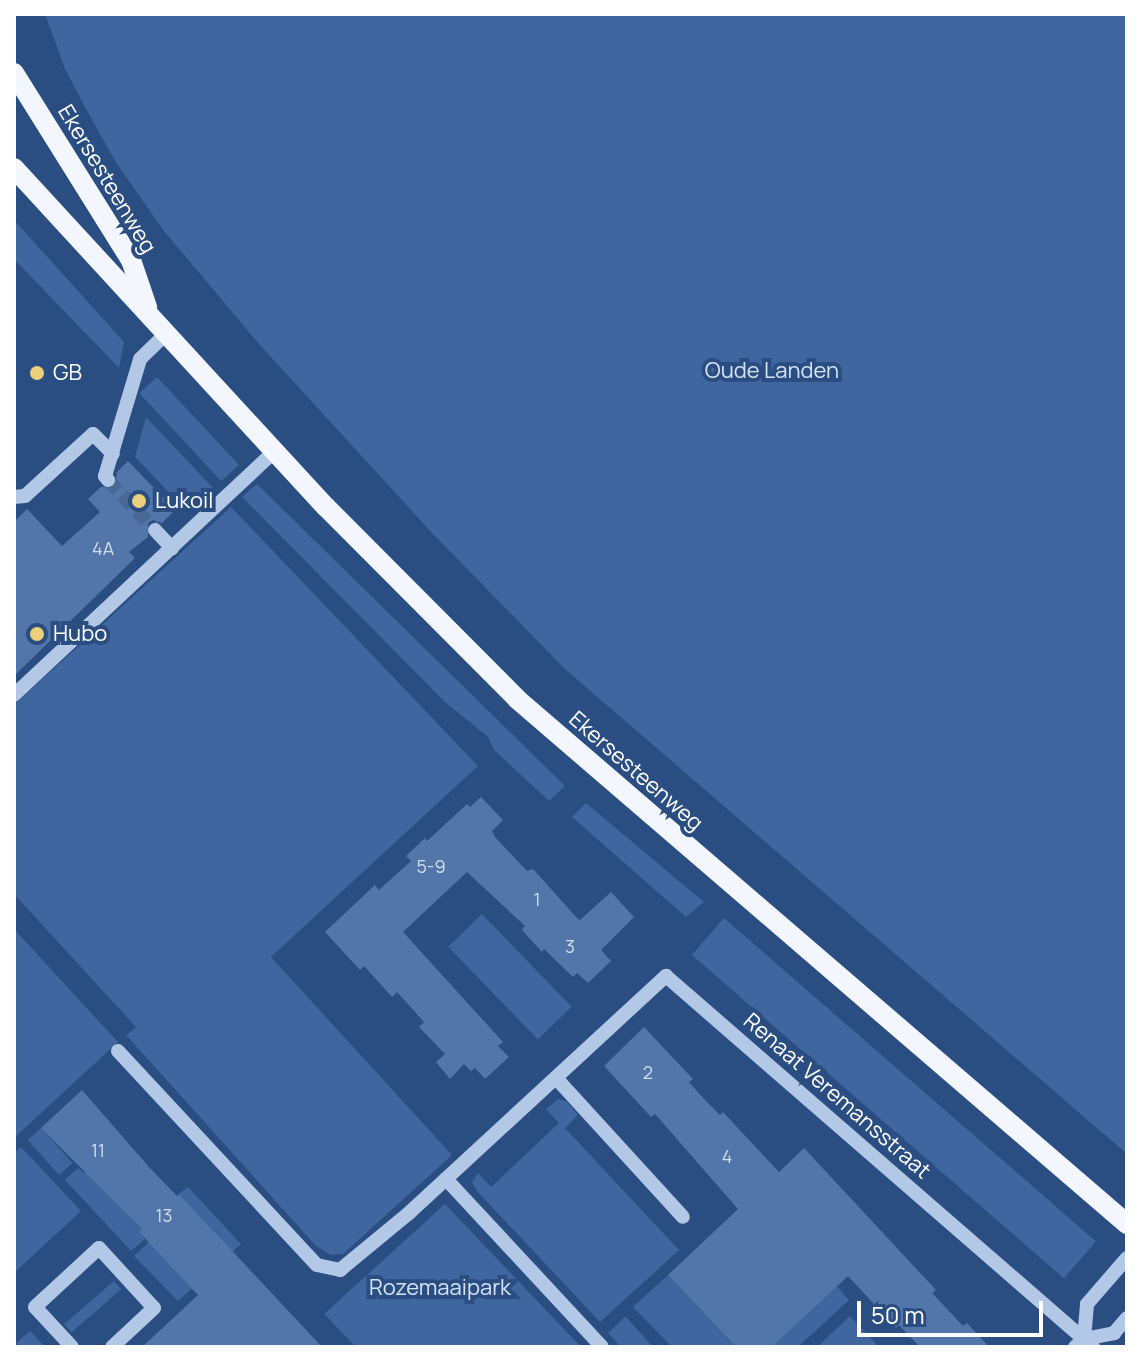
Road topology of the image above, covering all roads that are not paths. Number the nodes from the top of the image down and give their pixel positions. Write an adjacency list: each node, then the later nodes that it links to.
1 (14, 73): 3 (main road, Ekersesteenweg)
2 (14, 168): 3 (main road, Ekersesteenweg)
3 (150, 314): 4 (main road, Ekersesteenweg)
4 (167, 333): 5 (main road, Ekersesteenweg); 6 (street)
5 (275, 451): 10 (street); 16 (main road, Ekersesteenweg)
6 (113, 454): 7 (street); 8 (street)
7 (108, 480)
8 (14, 497)
9 (155, 530): 10 (street)
10 (172, 548): 11 (street)
11 (14, 695)
12 (118, 1051): 14 (street, Renaat Veremansstraat)
13 (556, 1078): 14 (street, Renaat Veremansstraat); 15 (street); 19 (street, Renaat Veremansstraat)
14 (446, 1179): 22 (street)
15 (683, 1217)
16 (1127, 1224)
17 (1127, 1258): 19 (street)
18 (1127, 1318): 19 (street)
19 (1084, 1344)
20 (114, 1346): 21 (street)
21 (72, 1347)
22 (602, 1347)

